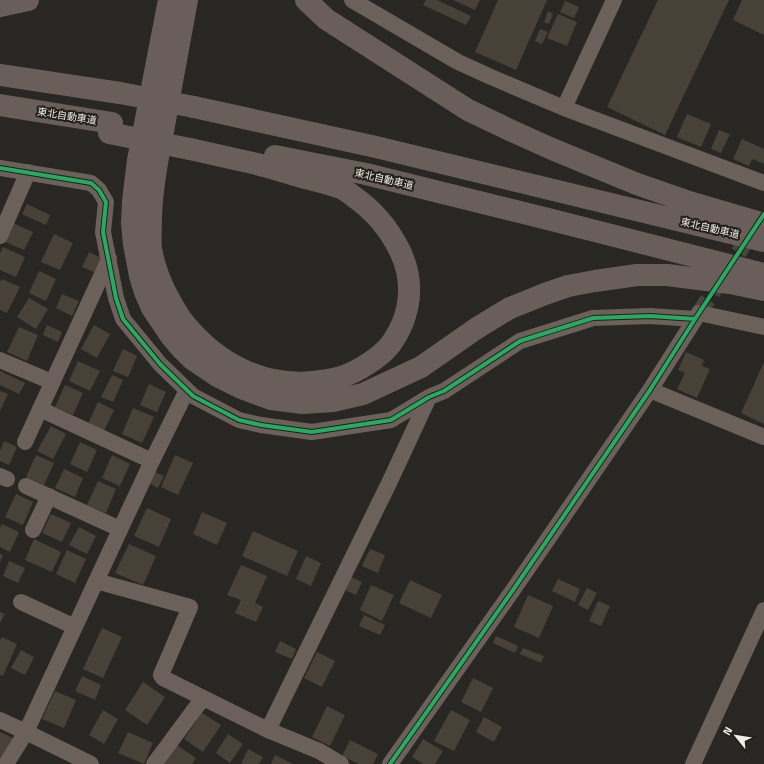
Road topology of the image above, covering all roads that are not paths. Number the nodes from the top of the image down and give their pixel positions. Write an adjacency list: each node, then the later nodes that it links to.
1 (28, 0): 7 (highway)
2 (169, 0): 22 (highway)
3 (187, 0): 13 (highway)
4 (306, 0): 17 (highway)
5 (614, 0): 10 (street)
6 (360, 2): 10 (street)
7 (0, 6)
8 (0, 75): 19 (highway, 東北自動車道, bridge)
9 (0, 105): 12 (highway, 東北自動車道)
10 (564, 108): 16 (street)
11 (0, 109): 12 (highway)
12 (110, 128): 13 (highway, 東北自動車道)
13 (191, 143): 21 (highway, 東北自動車道)
14 (0, 168): 15 (street)
15 (28, 172): 18 (street); 20 (street)
16 (764, 183)
17 (764, 224)
18 (0, 236)
19 (764, 241)
20 (109, 259): 26 (street); 27 (street)
21 (764, 274)
22 (764, 290)
23 (695, 319): 24 (street); 28 (street); 29 (street)
24 (764, 327)
25 (0, 360): 26 (street)
26 (52, 382): 30 (street)
27 (187, 390): 29 (street); 33 (street)
28 (650, 390): 31 (street); 50 (street)
29 (429, 397): 44 (street)
30 (40, 410): 32 (street); 33 (street)
31 (764, 437)
32 (25, 442)
33 (152, 461): 36 (street)
34 (26, 486): 35 (street)
35 (48, 496): 36 (street); 37 (street)
36 (120, 529): 38 (street)
37 (33, 530)
38 (96, 580): 41 (street); 42 (street)
39 (21, 602): 41 (street)
40 (764, 610): 51 (street)
41 (75, 627): 45 (street)
42 (203, 698): 44 (street); 48 (street)
43 (0, 720): 45 (street)
44 (268, 730): 49 (street)
45 (26, 732): 46 (street); 47 (street)
46 (6, 764)
47 (91, 764)
48 (154, 764)
49 (341, 764)
50 (390, 764)
51 (692, 764)

